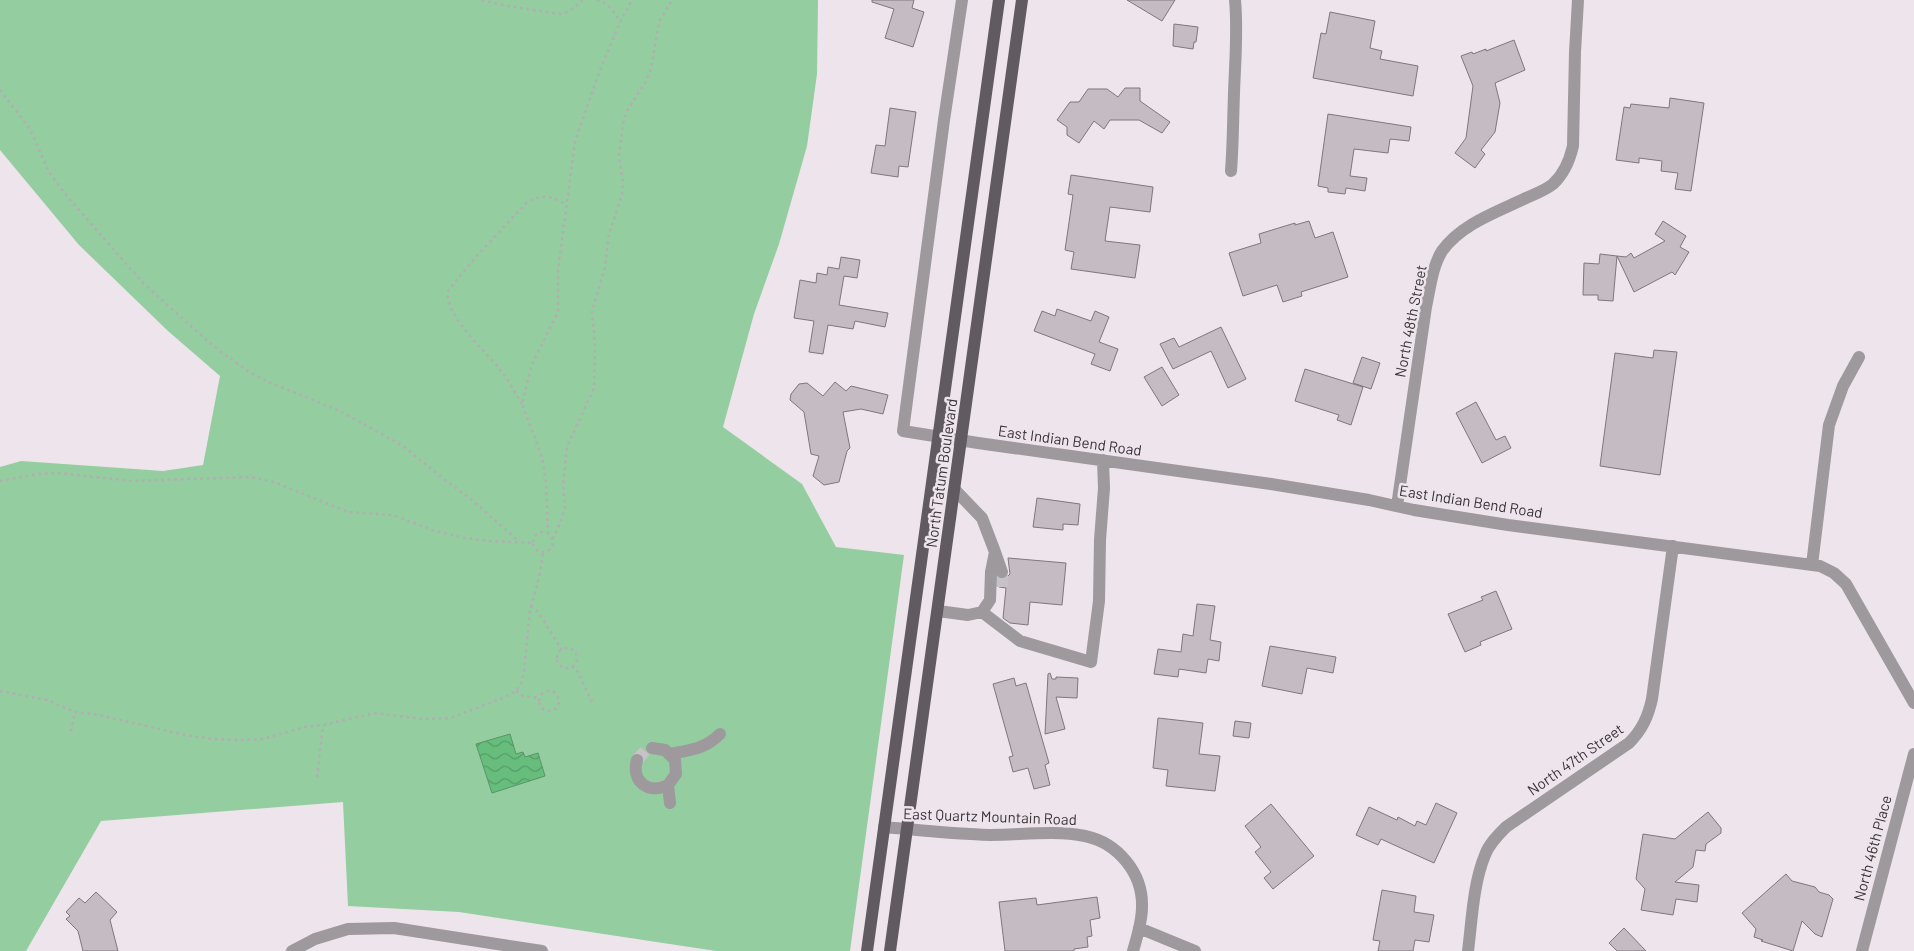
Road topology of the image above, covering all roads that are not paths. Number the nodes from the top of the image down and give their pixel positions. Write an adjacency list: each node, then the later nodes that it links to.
1 (962, 0): 8 (street, North Tatum Boulevard)
2 (999, 0): 8 (main road, North Tatum Boulevard)
3 (1022, 0): 8 (main road, North Tatum Boulevard)
4 (1235, 0): 6 (street)
5 (1578, 0): 11 (street, North 48th Street)
6 (1231, 171)
7 (1859, 357): 14 (street)
8 (950, 439): 9 (street, East Indian Bend Road); 10 (main road, North Tatum Boulevard); 28 (main road, North Tatum Boulevard)
9 (1103, 460): 11 (street, East Indian Bend Road); 19 (street)
10 (955, 490): 13 (street); 18 (main road, North Tatum Boulevard)
11 (1397, 506): 12 (street, East Indian Bend Road)
12 (1673, 546): 14 (street, East Indian Bend Road); 38 (street, North 47th Street)
13 (995, 552): 15 (street); 17 (street)
14 (1812, 565): 20 (street, East Indian Bend Road)
15 (1002, 572)
16 (1002, 587): 17 (street)
17 (990, 600): 19 (street)
18 (938, 611): 19 (street); 29 (main road, North Tatum Boulevard)
19 (982, 612)
20 (1914, 703)
21 (720, 734): 23 (street)
22 (652, 748): 23 (street)
23 (670, 754): 26 (street)
24 (1914, 754): 39 (street, North 46th Place)
25 (637, 760): 26 (street)
26 (668, 785): 27 (street)
27 (670, 803)
28 (884, 827): 29 (street, East Quartz Mountain Road); 34 (main road, North Tatum Boulevard)
29 (907, 829): 30 (street, East Quartz Mountain Road); 35 (main road, North Tatum Boulevard)
30 (1139, 928): 31 (street); 36 (street)
31 (1170, 946): 37 (street)
32 (292, 951): 33 (street)
33 (542, 951)
34 (867, 951)
35 (890, 951)
36 (1133, 951)
37 (1195, 951)
38 (1468, 951)
39 (1862, 951)

